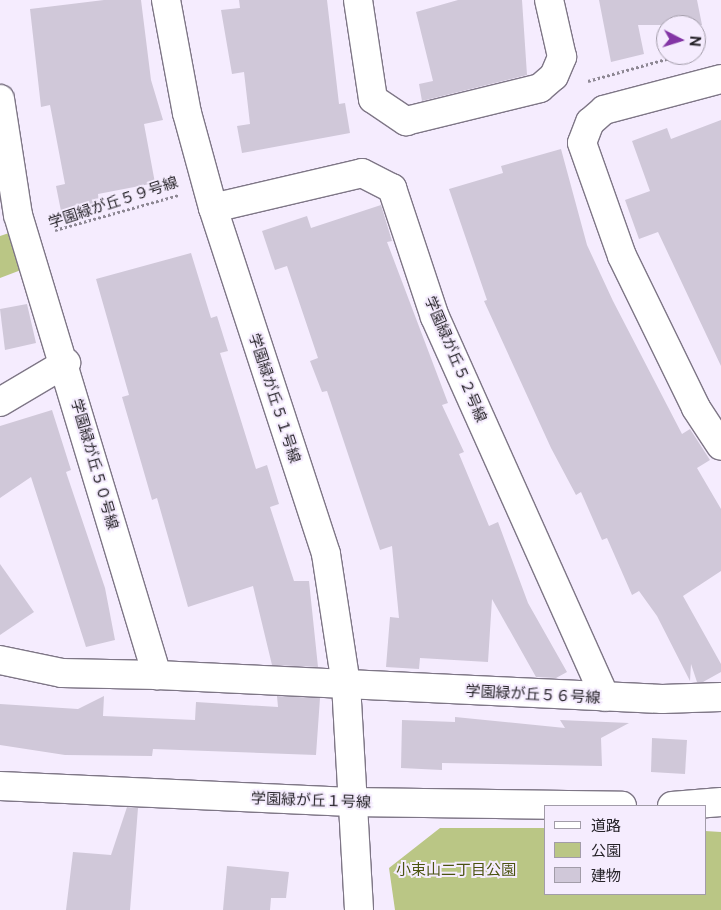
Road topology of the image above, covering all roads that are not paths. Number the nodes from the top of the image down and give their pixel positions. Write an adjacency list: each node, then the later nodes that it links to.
1 (166, 0): 6 (street, 学園緑が丘５１号線)
2 (358, 0): 3 (street)
3 (550, 0)
4 (721, 79): 10 (street)
5 (0, 99): 7 (street, 学園緑が丘５０号線)
6 (213, 208): 13 (street, 学園緑が丘５１号線); 15 (street, 学園緑が丘５２号線)
7 (9, 217): 8 (street, 学園緑が丘５０号線)
8 (66, 363): 9 (street); 12 (street, 学園緑が丘５０号線)
9 (0, 402)
10 (721, 446)
11 (0, 660): 12 (street)
12 (157, 675): 13 (street, 学園緑が丘５６号線)
13 (346, 684): 15 (street, 学園緑が丘５６号線); 17 (street, 学園緑が丘５１号線)
14 (721, 696): 15 (street, 学園緑が丘５６号線)
15 (606, 697)
16 (0, 786): 17 (street, 学園緑が丘１号線)
17 (352, 802): 19 (street, 学園緑が丘１号線); 21 (street, 学園緑が丘５１号線)
18 (721, 802): 20 (street)
19 (554, 805)
20 (684, 805)
21 (358, 910)

